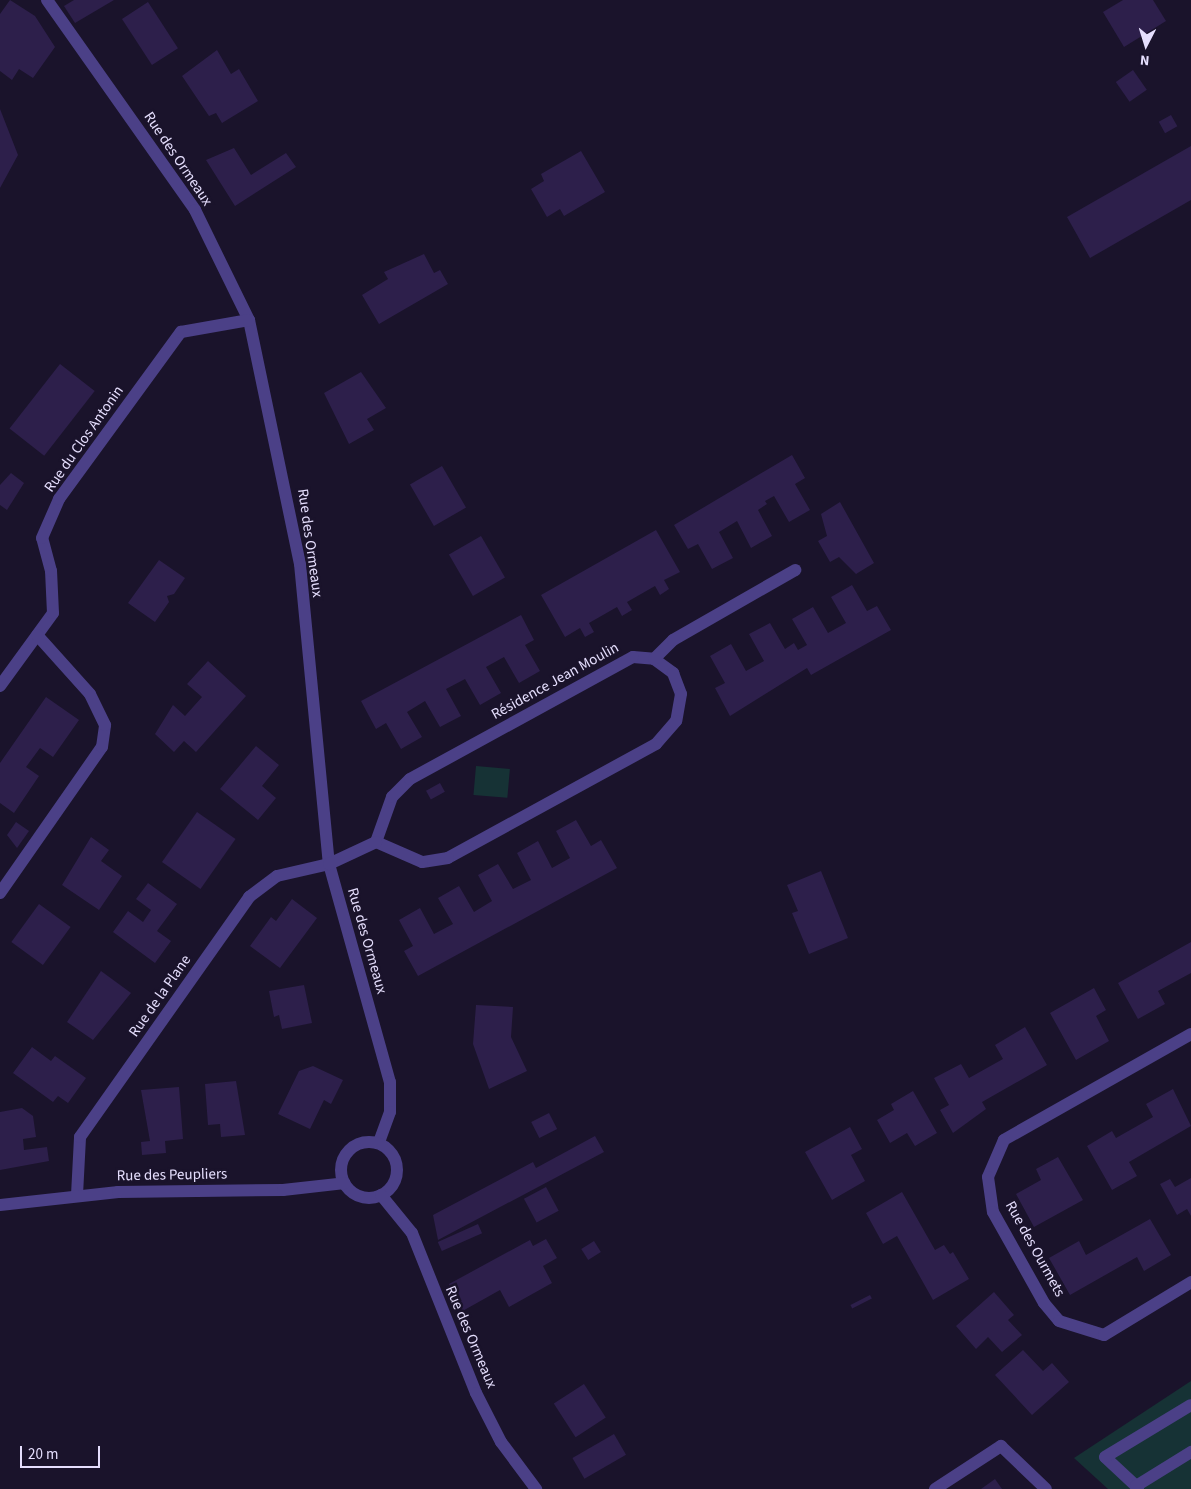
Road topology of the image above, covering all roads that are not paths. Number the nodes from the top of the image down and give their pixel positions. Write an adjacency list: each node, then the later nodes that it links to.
1 (47, 0): 2 (street, Rue des Ormeaux)
2 (249, 320): 4 (street, Rue du Clos Antonin); 8 (street, Rue des Ormeaux)
3 (795, 570): 5 (street)
4 (37, 635): 6 (street, Rue du Clos Antonin); 9 (street)
5 (654, 659): 7 (street, Résidence Jean Moulin); 7 (street)
6 (0, 686)
7 (376, 842): 8 (street, Rue de la Plane)
8 (328, 864): 11 (street, Rue des Ormeaux); 13 (street, Rue de la Plane)
9 (0, 893)
10 (1191, 1034): 16 (street, Rue des Ourmets)
11 (379, 1143): 12 (street); 14 (street)
12 (344, 1183): 13 (street, Rue des Peupliers); 14 (street)
13 (77, 1195): 15 (street, Rue des Peupliers)
14 (381, 1195): 20 (street, Rue des Ormeaux)
15 (0, 1206)
16 (1191, 1282)
17 (1191, 1404): 19 (street)
18 (1191, 1452): 19 (street)
19 (1137, 1488)
20 (536, 1489)
21 (935, 1489): 22 (street)
22 (1046, 1489)

